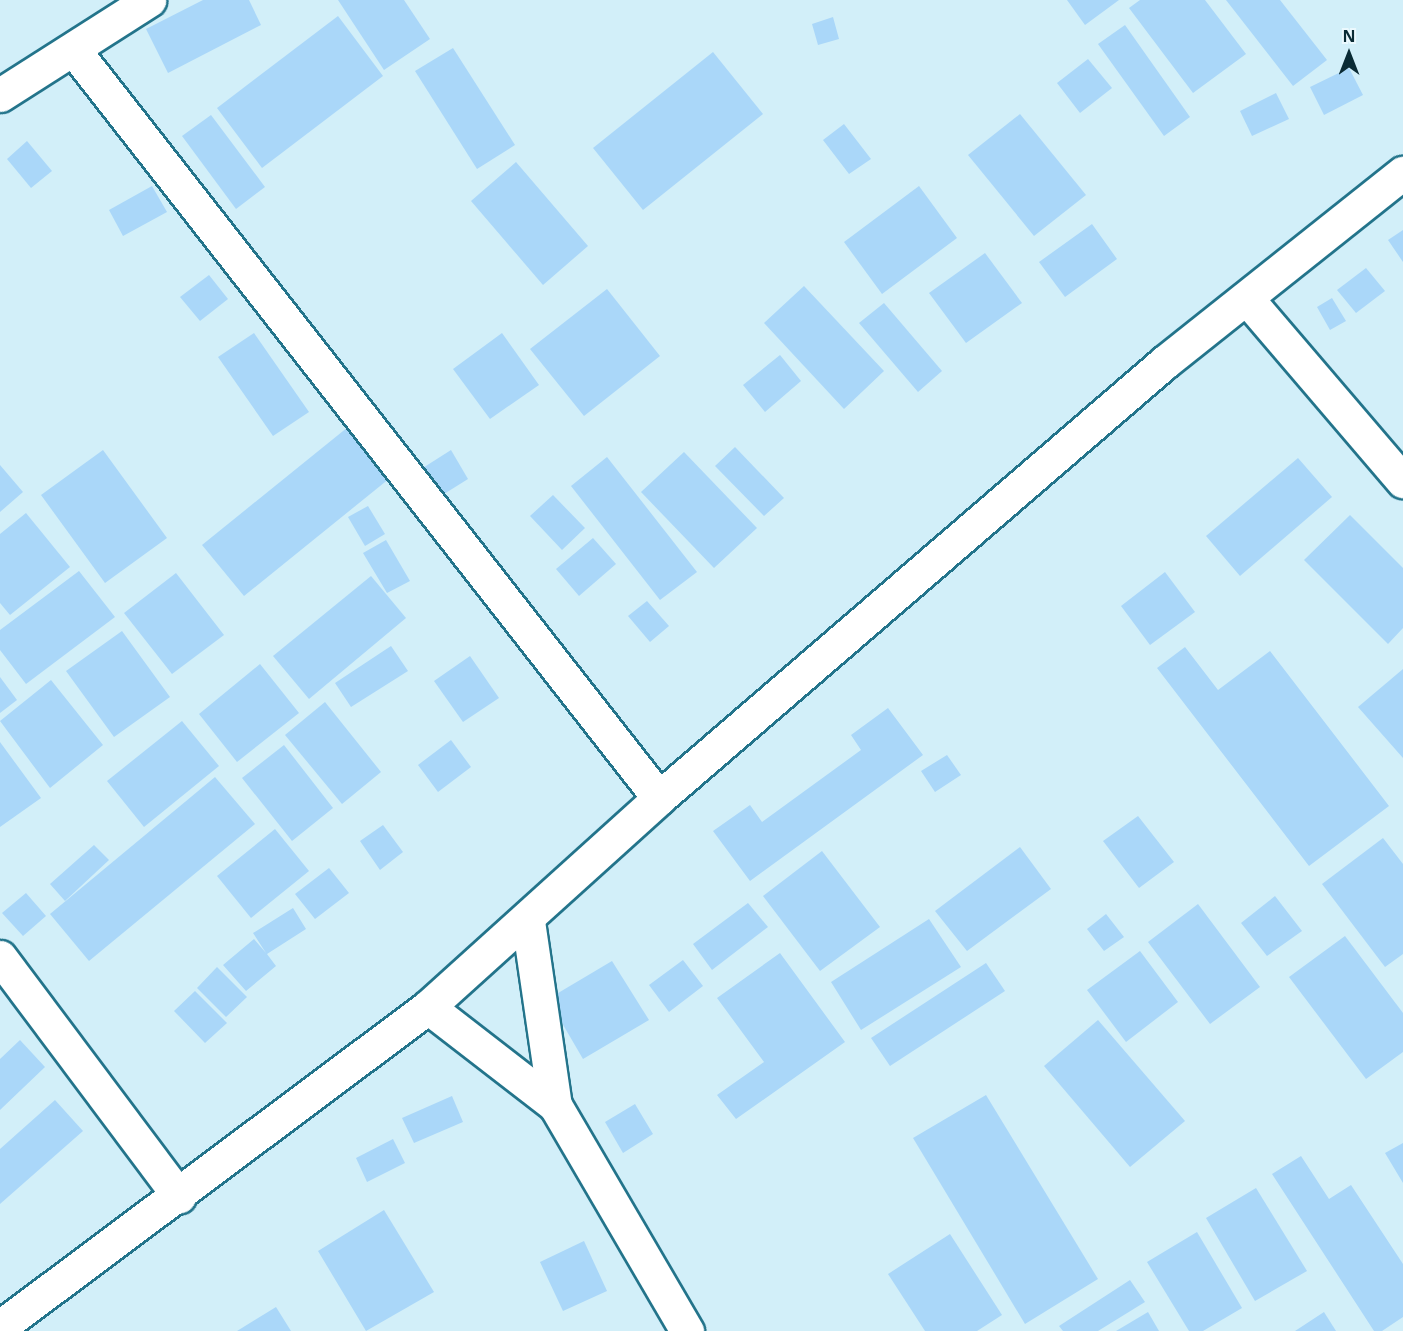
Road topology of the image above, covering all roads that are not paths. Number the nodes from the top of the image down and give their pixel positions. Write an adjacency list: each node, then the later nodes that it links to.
1 (149, 0): 2 (street)
2 (73, 49): 3 (street); 7 (street)
3 (0, 95)
4 (1403, 173): 5 (street)
5 (1249, 301): 6 (street); 7 (street)
6 (1403, 481)
7 (659, 798): 8 (street)
8 (528, 921): 10 (street); 11 (street)
9 (0, 957): 12 (street)
10 (428, 1007): 11 (street); 12 (street)
11 (555, 1105): 14 (street)
12 (179, 1196): 13 (street)
13 (0, 1328)
14 (687, 1331)

